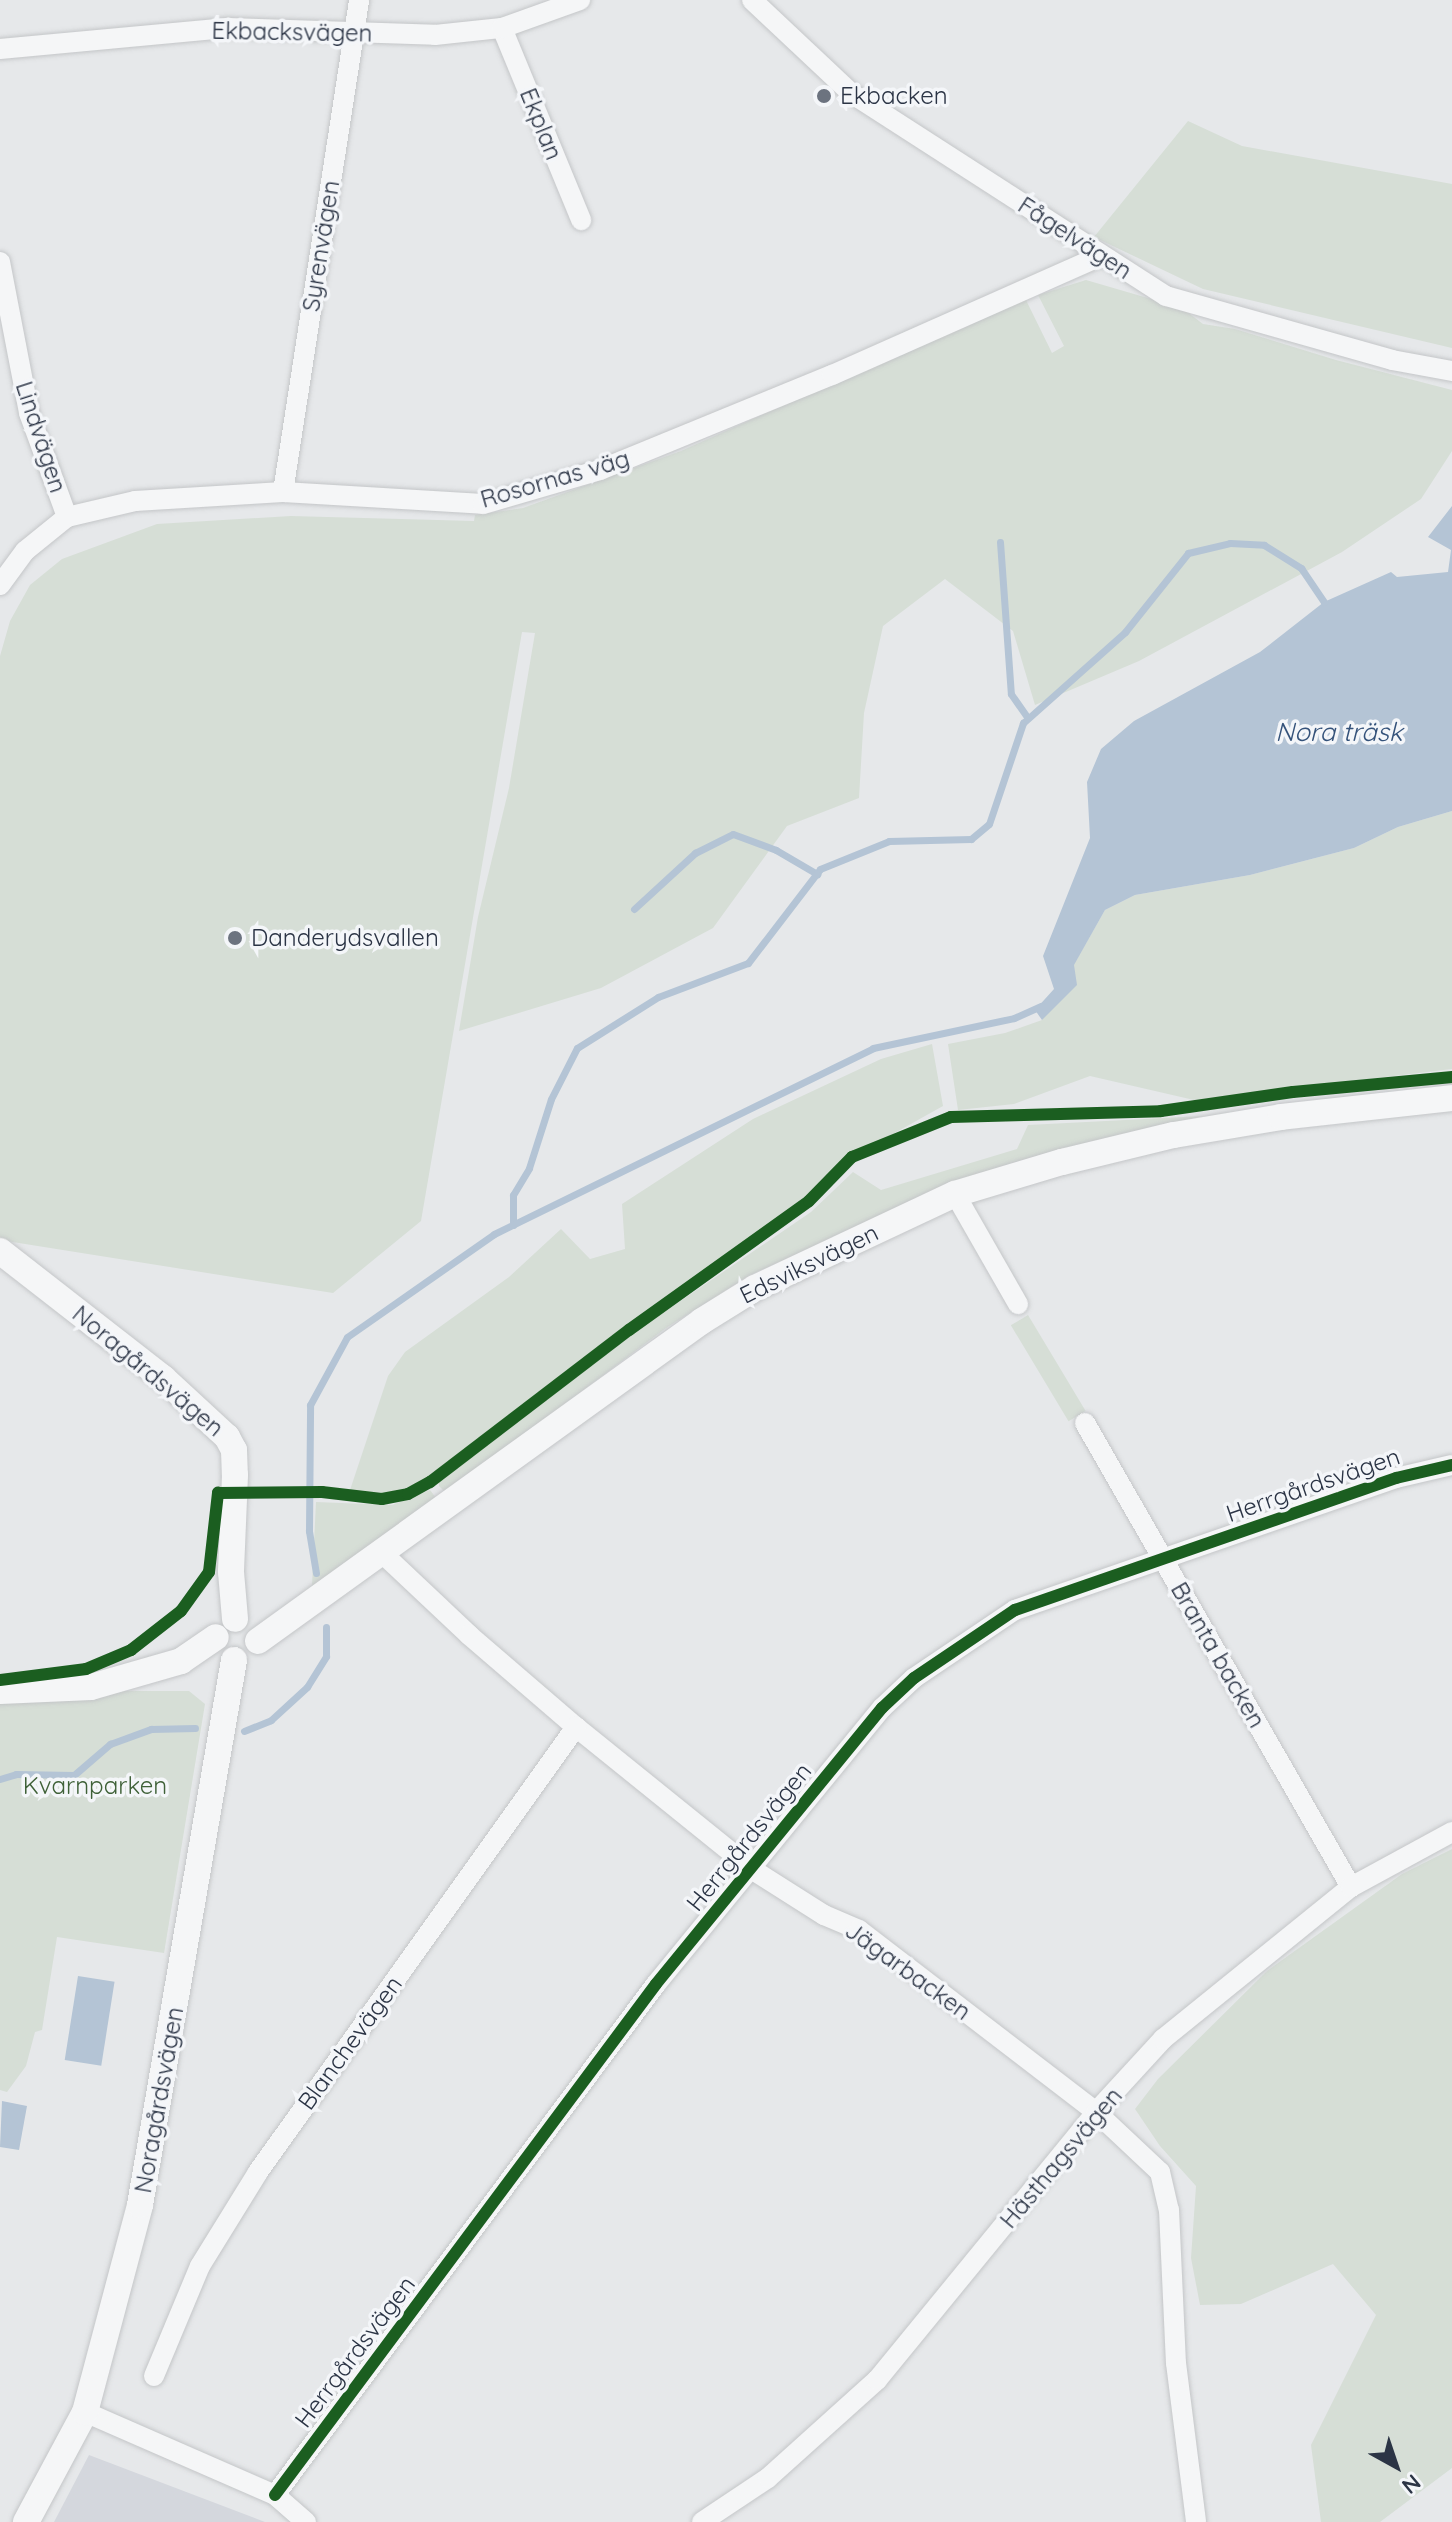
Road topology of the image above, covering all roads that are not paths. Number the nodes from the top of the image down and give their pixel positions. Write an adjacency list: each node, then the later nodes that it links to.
1 (359, 0): 5 (street, Syrenvägen)
2 (580, 0): 4 (street, Ekbacksvägen)
3 (752, 0): 8 (street, Fågelvägen)
4 (502, 28): 5 (street, Ekbacksvägen); 7 (street, Ekplan)
5 (354, 31): 6 (street, Ekbacksvägen); 11 (street, Syrenvägen)
6 (0, 49)
7 (581, 220)
8 (1100, 256): 10 (street, Fågelvägen); 11 (street, Rosornas väg)
9 (0, 262): 12 (street, Lindvägen)
10 (1452, 371)
11 (283, 492): 12 (street, Rosornas väg)
12 (67, 517): 13 (street, Rosornas väg)
13 (0, 585)
14 (1452, 1098): 15 (street, Edsviksvägen)
15 (955, 1194): 17 (street); 20 (street, Edsviksvägen)
16 (0, 1251): 22 (street, Noragårdsvägen)
17 (1018, 1304)
18 (1085, 1423): 21 (street, Branta backen)
19 (1452, 1465): 21 (street, Herrgårdsvägen)
20 (381, 1552): 23 (street, Edsviksvägen); 26 (street, Jägarbacken)
21 (1164, 1560): 28 (street, Herrgårdsvägen); 29 (street, Branta backen)
22 (226, 1628): 23 (street); 24 (street); 25 (street)
23 (258, 1641): 24 (street)
24 (234, 1660): 32 (street, Noragårdsvägen)
25 (0, 1691)
26 (576, 1727): 28 (street, Jägarbacken); 31 (street, Blanchevägen)
27 (1452, 1832): 29 (street, Hästhagsvägen)
28 (753, 1870): 30 (street, Jägarbacken); 33 (street, Herrgårdsvägen)
29 (1351, 1887): 30 (street, Hästhagsvägen)
30 (1096, 2112): 36 (street, Hästhagsvägen); 37 (street, Jägarbacken)
31 (154, 2376)
32 (85, 2412): 33 (street); 34 (street, Noragårdsvägen)
33 (275, 2495): 35 (street)
34 (26, 2522)
35 (306, 2522)
36 (702, 2522)
37 (1196, 2522)

